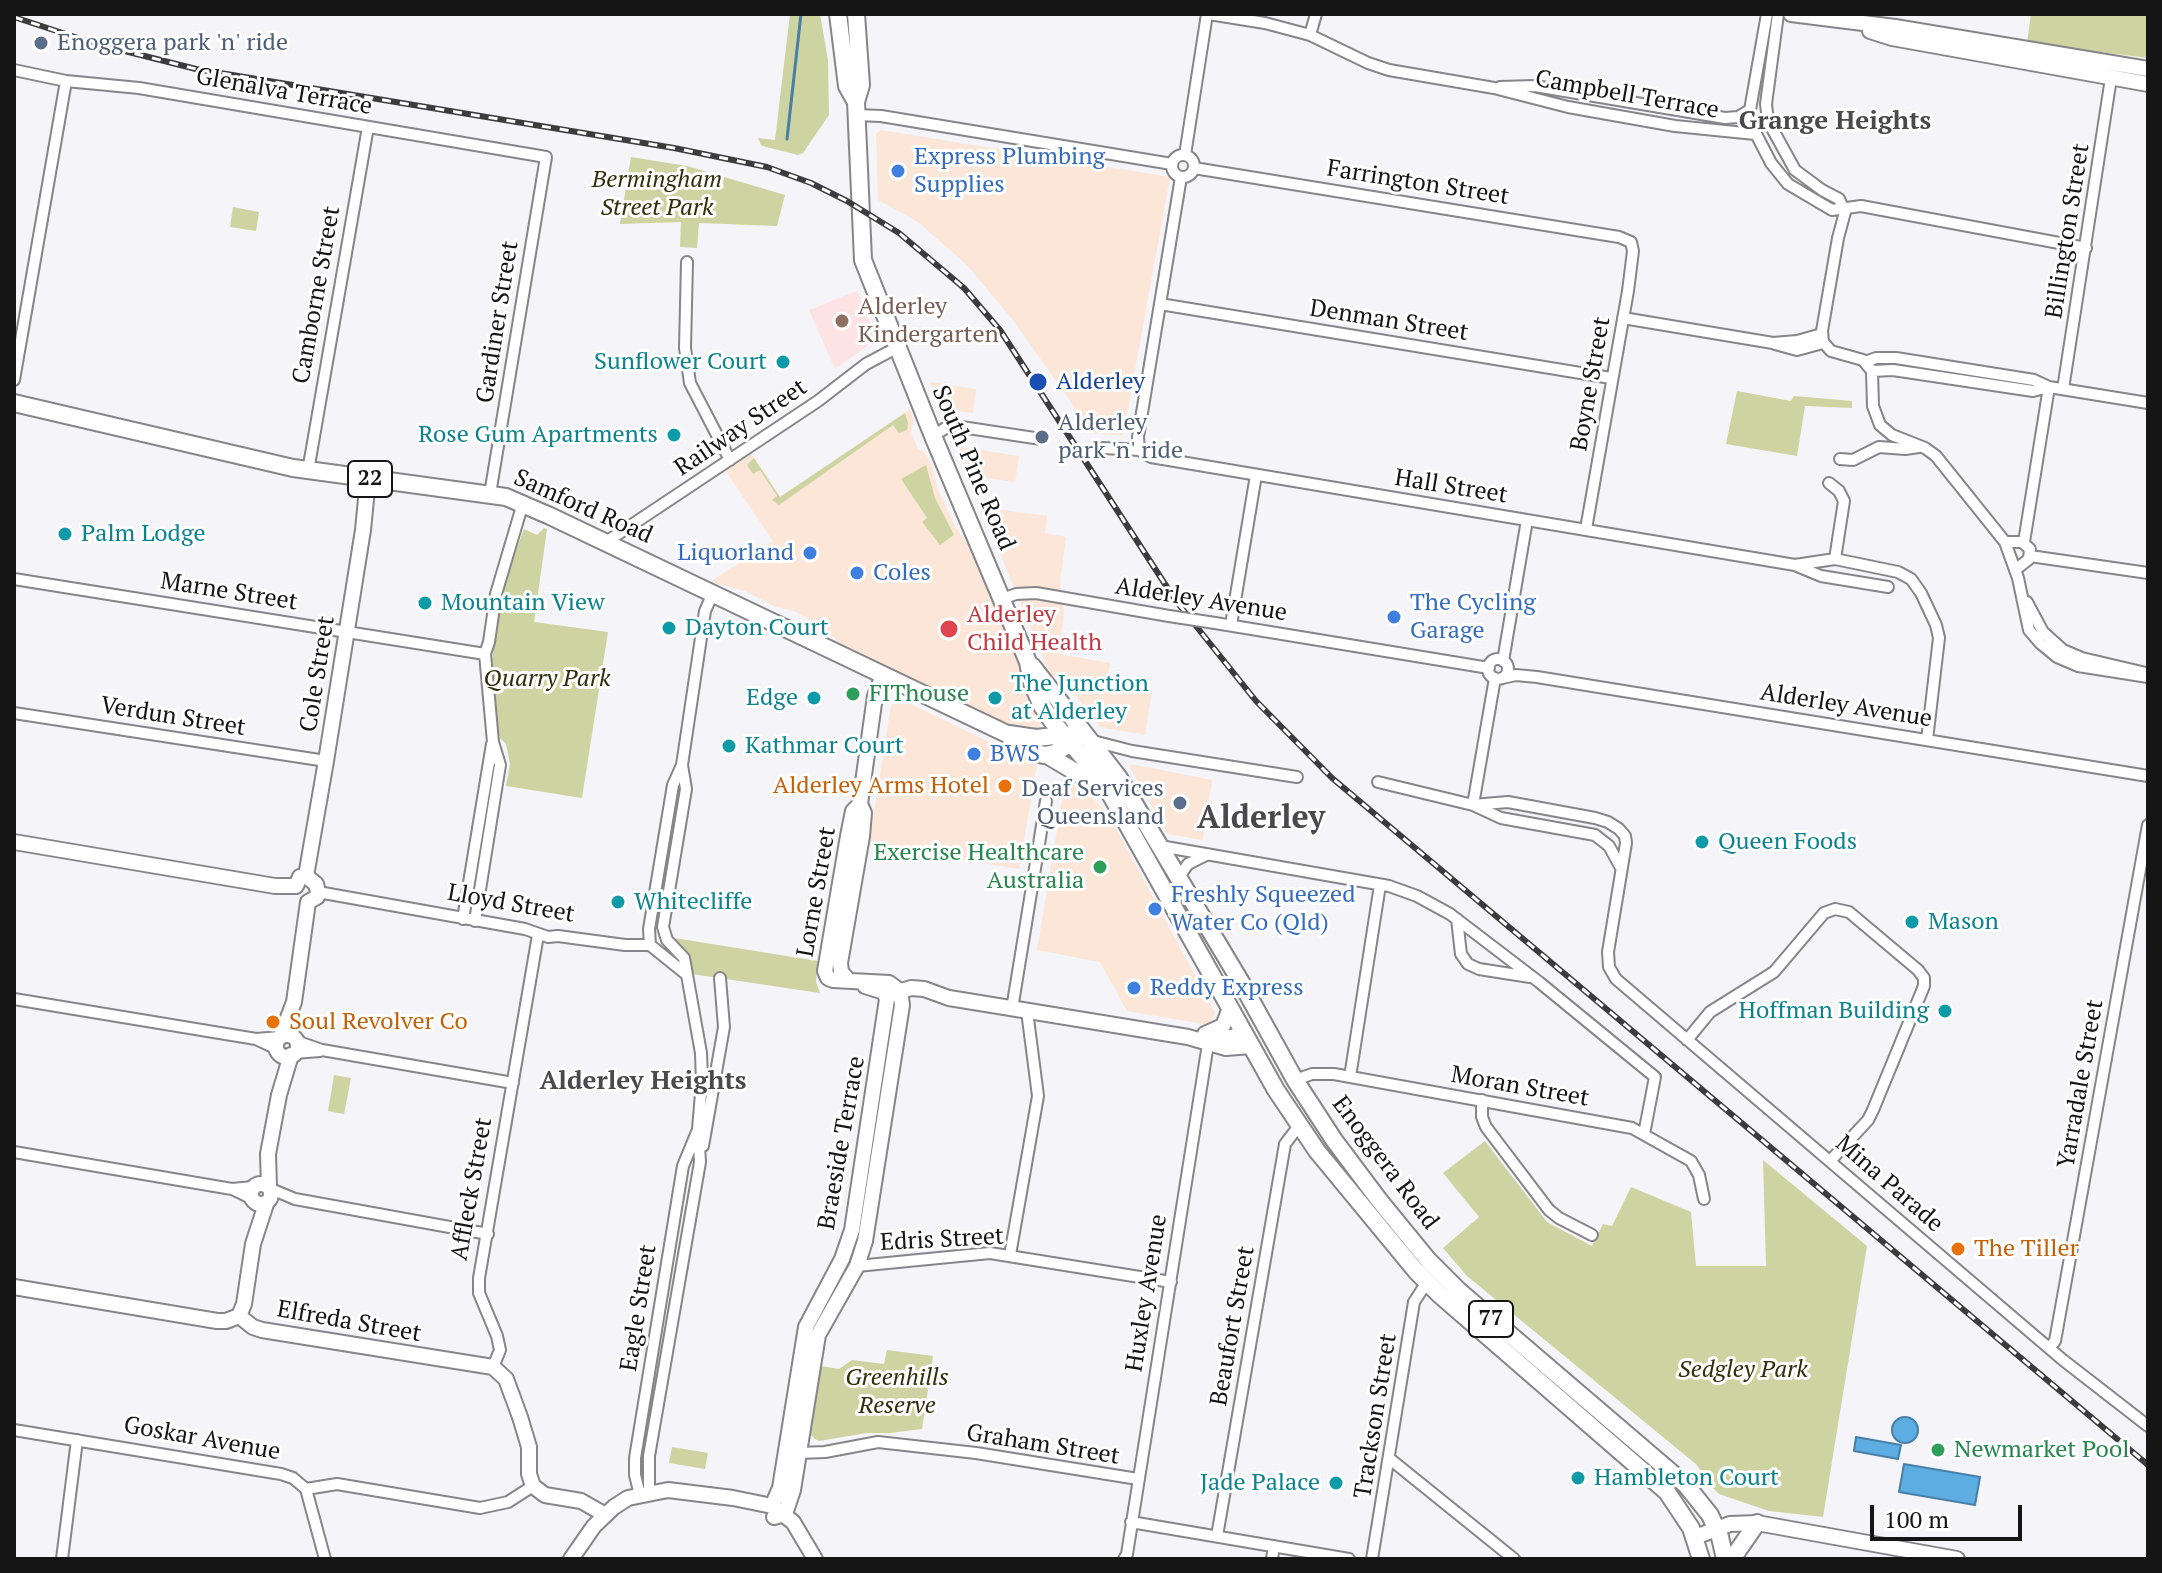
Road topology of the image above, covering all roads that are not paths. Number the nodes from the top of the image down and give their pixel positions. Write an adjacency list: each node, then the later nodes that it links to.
1 (838, 14): 18 (main road, South Pine Road)
2 (856, 14): 18 (main road, South Pine Road)
3 (1208, 14): 9 (street, Campbell Terrace); 24 (street)
4 (1316, 14): 9 (street)
5 (1767, 14): 13 (street)
6 (1778, 14): 14 (street)
7 (1791, 14): 8 (street)
8 (1843, 18): 12 (street)
9 (1310, 35): 17 (street, Campbell Terrace)
10 (2148, 69): 12 (street)
11 (14, 70): 15 (street, Glenalva Terrace)
12 (2112, 70): 16 (street); 31 (street, Billington Street)
13 (1758, 72): 14 (street); 19 (street)
14 (1770, 74): 29 (street)
15 (66, 81): 21 (street, Glenalva Terrace); 40 (street)
16 (2148, 84)
17 (1494, 88): 20 (street, Campbell Terrace); 22 (street, Campbell Terrace)
18 (856, 109): 26 (street); 36 (main road, South Pine Road)
19 (1750, 110): 20 (street, Campbell Terrace); 23 (street)
20 (1723, 118): 22 (street)
21 (368, 127): 25 (street, Glenalva Terrace); 52 (street, Camborne Street)
22 (1724, 133): 23 (street, Campbell Terrace)
23 (1755, 134): 29 (street)
24 (1185, 155): 26 (street); 27 (street)
25 (546, 157): 56 (street, Gardiner Street)
26 (1172, 164): 28 (street)
27 (1194, 168): 28 (street); 30 (street, Farrington Street)
28 (1181, 177): 33 (street)
29 (1838, 208): 31 (street); 35 (street)
30 (1633, 246): 34 (street, Boyne Street)
31 (2086, 248): 42 (street, Billington Street)
32 (687, 262): 51 (street)
33 (1160, 304): 39 (street, Denman Street); 49 (street)
34 (1623, 318): 35 (street); 39 (street, Boyne Street)
35 (1822, 338): 37 (street)
36 (898, 347): 45 (main road, South Pine Road); 51 (street, Railway Street)
37 (1865, 362): 38 (street); 41 (street)
38 (1872, 371): 41 (street); 47 (street)
39 (1611, 378): 59 (street, Boyne Street)
40 (14, 380)
41 (2049, 387): 42 (street); 62 (street)
42 (2063, 389): 44 (street)
43 (14, 403): 52 (main road, Samford Road / 22)
44 (2148, 403)
45 (933, 436): 46 (street); 71 (main road, South Pine Road)
46 (1041, 439)
47 (1921, 446): 50 (street); 61 (street)
48 (1103, 448): 49 (street, Hall Street)
49 (1139, 450): 53 (street, Hall Street)
50 (1840, 459)
51 (730, 460): 60 (street, Railway Street)
52 (308, 471): 54 (main road, Samford Road / 22)
53 (1256, 475): 58 (street, Hall Street); 72 (street)
54 (368, 479): 56 (main road, Samford Road / 22); 73 (street, Cole Street)
55 (1829, 483): 64 (street)
56 (490, 494): 57 (main road, Samford Road / 22)
57 (523, 503): 60 (main road, Samford Road / 22); 74 (street)
58 (1527, 520): 59 (street, Hall Street); 76 (street)
59 (1586, 529): 65 (street, Hall Street)
60 (606, 542): 70 (main road, Samford Road / 22)
61 (2005, 542): 62 (street); 66 (street)
62 (2024, 542): 63 (street)
63 (2030, 556): 66 (street); 67 (street)
64 (1835, 559): 65 (street, Hall Street); 84 (street, Hall Street)
65 (1795, 565): 69 (street, Hall Street)
66 (2015, 570): 79 (street)
67 (2148, 573)
68 (14, 579): 73 (street, Marne Street)
69 (1888, 587)
70 (713, 593): 77 (main road, Samford Road / 22); 88 (street)
71 (1002, 599): 72 (street, Alderley Avenue, bridge); 75 (main road, South Pine Road)
72 (1231, 625): 78 (street, Alderley Avenue)
73 (347, 631): 74 (street, Marne Street); 87 (street, Cole Street)
74 (485, 654): 105 (street)
75 (1028, 662): 83 (main road, South Pine Road); 85 (main road, South Pine Road)
76 (1504, 662): 78 (street); 78 (street); 80 (street, Alderley Avenue)
77 (883, 675): 82 (main road, Samford Road / 22); 111 (street, Lorne Street)
78 (1495, 675): 80 (street, Alderley Avenue); 94 (street)
79 (2148, 675)
80 (1537, 677): 84 (street, Alderley Avenue)
81 (14, 713): 87 (street, Verdun Street)
82 (1007, 734): 85 (main road, Samford Road / 22); 85 (main road, Samford Road / 22)
83 (1086, 734): 85 (main road, Samford Road / 22); 86 (street); 89 (main road, Enoggera Road / 77)
84 (1927, 740): 90 (street, Alderley Avenue)
85 (1061, 749): 113 (main road, Enoggera Road / 77)
86 (1132, 751): 89 (street); 91 (street)
87 (326, 761): 101 (street, Cole Street)
88 (682, 765): 107 (street); 108 (street, Eagle Street)
89 (1113, 770): 97 (main road, Enoggera Road / 77)
90 (2148, 776)
91 (1297, 777)
92 (1378, 782): 94 (street)
93 (1046, 801): 114 (street)
94 (1473, 805): 99 (street); 99 (street)
95 (2148, 825): 141 (street, Yarradale Street)
96 (14, 842): 101 (street)
97 (1160, 846): 98 (street); 100 (main road, Enoggera Road / 77)
98 (1206, 855): 100 (street); 102 (street)
99 (1621, 868): 118 (street, Mina Parade)
100 (1179, 877): 115 (main road, Enoggera Road / 77)
101 (301, 881): 103 (street)
102 (1380, 885): 104 (street); 120 (street)
103 (313, 897): 105 (street, Lloyd Street); 119 (street)
104 (1457, 919): 109 (street); 109 (street)
105 (469, 920): 106 (street, Lloyd Street)
106 (538, 935): 107 (street, Lloyd Street); 122 (street, Affleck Street)
107 (650, 945): 108 (street)
108 (687, 975): 126 (street, Eagle Street)
109 (1532, 977): 127 (street)
110 (720, 978): 130 (street, Eagle Street)
111 (891, 992): 114 (street); 136 (street, Braeside Terrace); 150 (street, Braeside Terrace)
112 (14, 999): 119 (street)
113 (1230, 1008): 116 (street); 117 (main road, Enoggera Road / 77)
114 (1019, 1010): 116 (street); 135 (street)
115 (1263, 1024): 117 (main road); 121 (main road, Enoggera Road / 77)
116 (1209, 1038): 117 (street); 137 (street, Huxley Avenue)
117 (1248, 1040): 123 (main road, Enoggera Road / 77)
118 (1687, 1040): 129 (street, Mina Parade); 129 (street)
119 (286, 1045): 122 (street); 131 (street)
120 (1350, 1077): 121 (street, Moran Street); 124 (street, Moran Street)
121 (1295, 1080): 123 (main road); 159 (main road, Enoggera Road / 77)
122 (513, 1083): 133 (street, Affleck Street)
123 (1276, 1090): 125 (main road, Enoggera Road / 77)
124 (1482, 1100): 127 (street, Moran Street); 134 (street)
125 (1298, 1127): 138 (main road, Enoggera Road / 77); 160 (street, Beaufort Street)
126 (698, 1129): 130 (street, Eagle Street); 146 (street, Eagle Street)
127 (1644, 1134): 132 (street, Moran Street)
128 (14, 1152): 131 (street)
129 (1831, 1160): 141 (street, Mina Parade)
130 (700, 1162): 148 (street, Eagle Street)
131 (261, 1194): 133 (street); 140 (street)
132 (1704, 1199)
133 (488, 1234): 142 (street, Affleck Street)
134 (1592, 1235)
135 (1010, 1255): 136 (street, Edris Street); 137 (street, Edris Street)
136 (857, 1266): 147 (street, Braeside Terrace)
137 (1171, 1282): 151 (street, Huxley Avenue)
138 (1427, 1282): 149 (street, Trackson Street); 161 (main road, Enoggera Road / 77)
139 (14, 1287): 140 (street, Elfreda Street)
140 (239, 1316): 142 (street, Elfreda Street)
141 (2049, 1348): 143 (street, Mina Parade)
142 (493, 1367): 152 (street)
143 (2148, 1426)
144 (14, 1430): 145 (street, Goskar Avenue)
145 (77, 1440): 153 (street, Goskar Avenue); 163 (street)
146 (635, 1453): 148 (street); 154 (street, Eagle Street)
147 (799, 1453): 150 (street, Braeside Terrace); 151 (street, Graham Street)
148 (649, 1456): 154 (street, Eagle Street)
149 (1390, 1459): 171 (street, Trackson Street); 172 (street)
150 (788, 1475): 155 (street, Braeside Terrace)
151 (1138, 1479): 157 (street, Huxley Avenue)
152 (533, 1486): 153 (street); 156 (street)
153 (306, 1489): 164 (street)
154 (645, 1494): 155 (street); 156 (street)
155 (777, 1512): 166 (street); 167 (street)
156 (604, 1514): 165 (street)
157 (1131, 1522): 160 (street); 168 (street, Huxley Avenue)
158 (1757, 1523): 159 (street); 175 (main road); 176 (street)
159 (1717, 1528): 161 (street); 174 (main road, Enoggera Road / 77)
160 (1217, 1536): 162 (street)
161 (1695, 1537): 173 (main road, Enoggera Road / 77)
162 (1274, 1546): 169 (street); 170 (street)
163 (62, 1559)
164 (325, 1559)
165 (571, 1559)
166 (806, 1559)
167 (815, 1559)
168 (1124, 1559)
169 (1272, 1559)
170 (1349, 1559)
171 (1372, 1559)
172 (1514, 1559)
173 (1701, 1559)
174 (1725, 1559)
175 (1732, 1559)
176 (1957, 1559)

